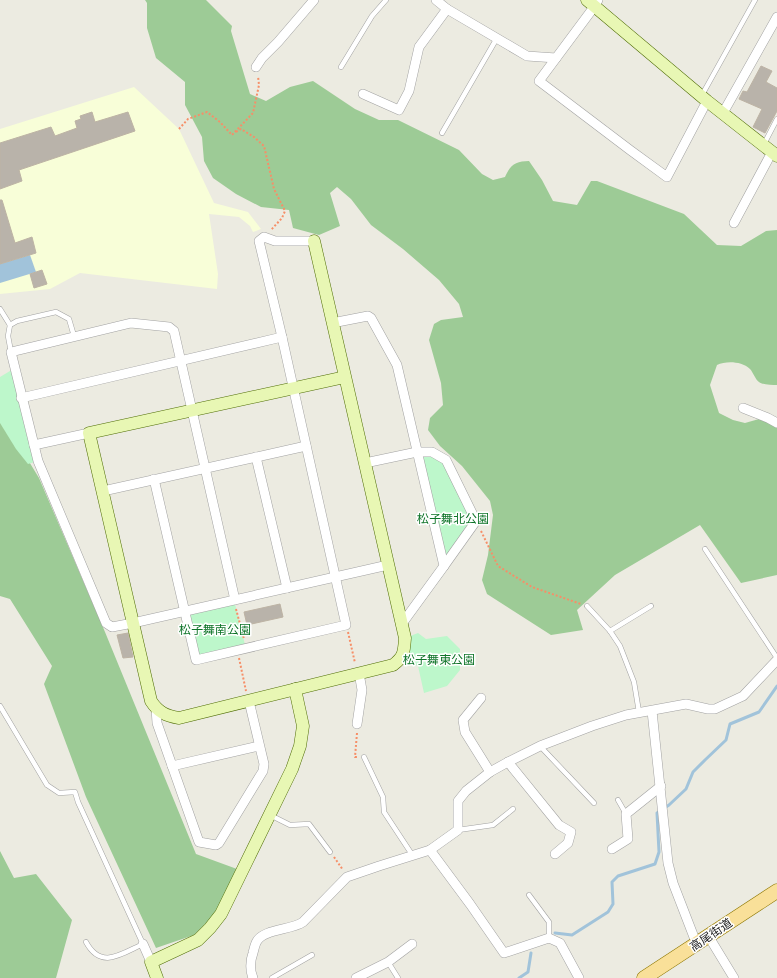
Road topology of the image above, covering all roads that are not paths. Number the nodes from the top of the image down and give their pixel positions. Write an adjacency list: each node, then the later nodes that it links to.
1 (314, 0): 10 (street)
2 (386, 0): 11 (lane)
3 (436, 0): 6 (street)
4 (755, 0): 13 (lane)
5 (593, 2): 9 (street); 13 (street)
6 (447, 9): 8 (street); 12 (street)
7 (777, 17): 14 (street)
8 (497, 38): 9 (street); 16 (lane)
9 (556, 58): 13 (street)
10 (256, 67)
11 (341, 67)
12 (363, 94)
13 (704, 99): 14 (street)
14 (723, 113): 17 (street)
15 (777, 120): 17 (lane)
16 (442, 133)
17 (771, 151): 18 (street)
18 (734, 223)
19 (314, 241): 21 (street); 24 (street)
20 (0, 309): 22 (lane)
21 (332, 323): 27 (street); 36 (street)
22 (10, 325): 23 (lane); 25 (lane)
23 (74, 336): 25 (street); 26 (street)
24 (282, 337): 26 (street); 28 (street)
25 (10, 352): 29 (street)
26 (181, 360): 29 (street); 31 (street)
27 (345, 377): 28 (street); 38 (street)
28 (294, 389): 31 (street); 35 (street)
29 (21, 398): 34 (street)
30 (743, 408): 32 (street)
31 (192, 411): 33 (street); 39 (street)
32 (777, 423)
33 (89, 433): 34 (street); 41 (street)
34 (34, 445): 51 (street)
35 (306, 446): 37 (street); 45 (street)
36 (417, 452): 38 (street); 44 (street); 44 (street)
37 (256, 457): 39 (street); 46 (street)
38 (365, 463): 43 (street)
39 (205, 468): 40 (street); 47 (street)
40 (154, 479): 41 (street); 50 (street)
41 (103, 491): 51 (street)
42 (705, 549): 54 (lane)
43 (388, 565): 45 (street); 52 (street)
44 (444, 566): 52 (street)
45 (335, 577): 46 (street); 50 (street)
46 (287, 588): 47 (street)
47 (235, 600): 50 (street)
48 (587, 606): 53 (lane)
49 (651, 606): 53 (lane)
50 (184, 611): 51 (street)
51 (133, 623): 60 (street)
52 (401, 625): 55 (street)
53 (610, 631): 62 (lane)
54 (777, 659): 61 (street)
55 (358, 674): 56 (street); 63 (street)
56 (295, 689): 58 (street); 75 (street)
57 (481, 698): 69 (street)
58 (249, 701): 60 (street); 64 (street)
59 (0, 706): 87 (lane)
60 (156, 708): 68 (street)
61 (652, 711): 62 (street); 70 (street)
62 (639, 712): 65 (street)
63 (357, 724)
64 (259, 746): 68 (street); 68 (street)
65 (540, 746): 67 (street); 72 (lane)
66 (364, 757): 81 (lane)
67 (508, 762): 69 (street); 80 (street)
68 (172, 766)
69 (490, 772): 76 (street)
70 (661, 786): 74 (street); 89 (street)
71 (618, 800): 74 (lane)
72 (594, 803)
73 (513, 808): 76 (lane)
74 (626, 814): 77 (street)
75 (270, 815): 79 (lane); 91 (street)
76 (458, 830): 78 (street)
77 (612, 849)
78 (430, 850): 81 (street); 85 (street)
79 (330, 852)
80 (555, 854)
81 (414, 856): 95 (street)
82 (777, 891): 84 (main road, 高尾街道)
83 (529, 895): 85 (lane)
84 (709, 937): 89 (main road, 高尾街道); 100 (street)
85 (549, 938): 98 (street)
86 (86, 942): 87 (lane)
87 (143, 944): 91 (street)
88 (412, 944): 92 (street)
89 (697, 945): 99 (main road, 高尾街道)
90 (312, 955): 96 (lane)
91 (151, 962): 94 (street)
92 (388, 962): 93 (street); 97 (lane)
93 (358, 977)
94 (158, 978)
95 (253, 978)
96 (272, 978)
97 (398, 978)
98 (579, 978)
99 (644, 978)
100 (734, 978)

